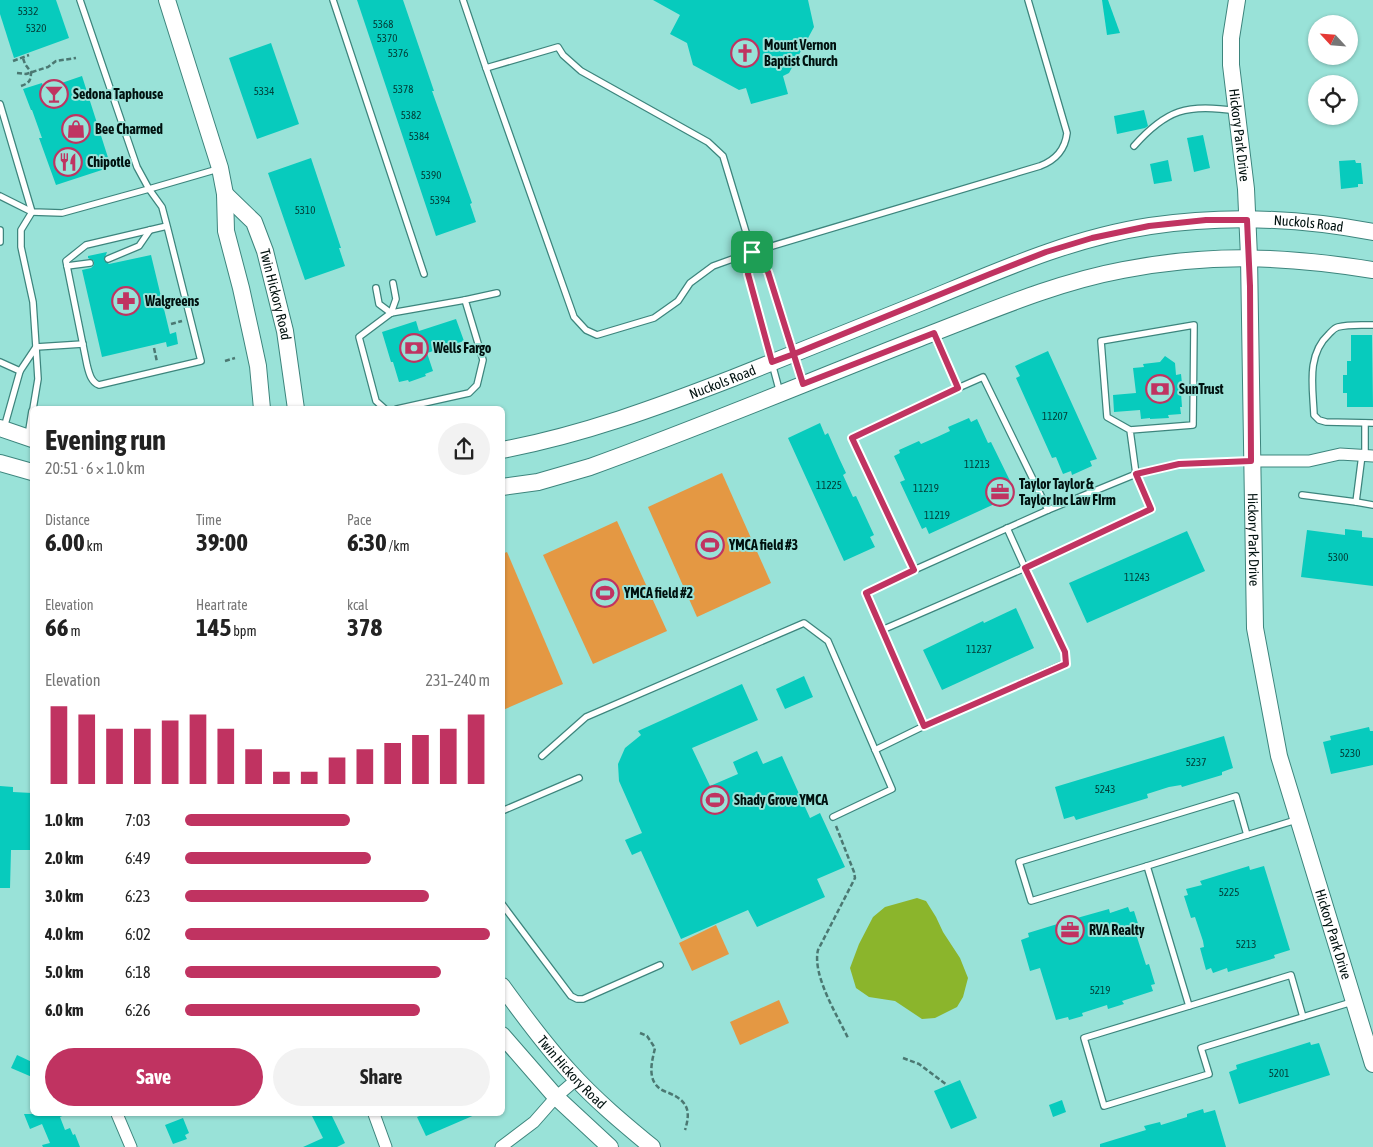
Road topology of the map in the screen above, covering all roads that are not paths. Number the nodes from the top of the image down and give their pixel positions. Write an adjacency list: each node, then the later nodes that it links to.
1 (80, 0): 12 (lane)
2 (167, 0): 11 (main road)
3 (333, 0): 28 (lane)
4 (463, 0): 7 (lane)
5 (1028, 0): 22 (lane)
6 (1237, 0): 9 (main road, Hickory Park Drive)
7 (486, 68): 22 (lane); 22 (lane)
8 (0, 104): 15 (lane)
9 (1236, 111): 10 (lane); 16 (main road, Hickory Park Drive)
10 (1134, 146)
11 (220, 168): 12 (lane); 13 (main road)
12 (148, 189): 15 (lane); 17 (lane)
13 (226, 194): 46 (main road); 47 (main road, Twin Hickory Road)
14 (0, 196): 15 (lane)
15 (32, 212): 37 (lane)
16 (1247, 220): 20 (main road, Nuckols Road); 23 (main road, Hickory Park Drive); 38 (main road, Nuckols Road)
17 (168, 226): 19 (lane); 36 (lane)
18 (0, 230): 21 (lane)
19 (150, 230): 24 (lane); 26 (lane)
20 (1373, 232)
21 (0, 242)
22 (752, 252): 38 (lane); 40 (lane)
23 (1249, 257): 27 (main road); 35 (main road); 57 (main road, Hickory Park Drive)
24 (108, 259)
25 (90, 263): 26 (lane)
26 (67, 266): 36 (lane)
27 (1373, 270)
28 (424, 274)
29 (393, 283): 33 (lane)
30 (376, 288): 33 (lane)
31 (497, 293): 32 (lane)
32 (465, 300): 33 (lane); 49 (lane)
33 (391, 313): 48 (lane)
34 (1373, 325): 51 (lane)
35 (934, 333): 42 (main road); 43 (lane)
36 (83, 344): 37 (lane)
37 (36, 347): 41 (lane); 45 (lane)
38 (794, 354): 40 (main road, Nuckols Road); 42 (lane)
39 (0, 362): 41 (lane)
40 (772, 362): 44 (lane); 55 (main road, Nuckols Road)
41 (20, 371): 52 (lane)
42 (803, 384): 44 (main road)
43 (958, 388): 67 (lane); 70 (lane)
44 (780, 393): 61 (main road)
45 (34, 406)
46 (262, 406)
47 (296, 406)
48 (381, 406)
49 (410, 406)
50 (1373, 423): 51 (lane)
51 (1365, 424): 56 (lane)
52 (2, 429): 54 (main road)
53 (1130, 430): 53 (lane); 60 (lane)
54 (30, 439)
55 (505, 449)
56 (1367, 455): 57 (street); 65 (lane)
57 (1251, 461): 60 (lane); 78 (main road, Hickory Park Drive)
58 (0, 463): 59 (main road)
59 (30, 471)
60 (1136, 474): 67 (lane); 69 (lane)
61 (538, 482): 62 (main road); 63 (main road)
62 (505, 487)
63 (505, 492)
64 (1302, 496): 65 (lane)
65 (1356, 502): 66 (lane)
66 (1373, 504)
67 (1048, 510): 68 (lane)
68 (1007, 528): 69 (lane); 70 (lane)
69 (1025, 568): 71 (lane); 72 (lane)
70 (914, 570): 71 (lane)
71 (882, 630): 72 (lane)
72 (924, 726): 73 (lane)
73 (875, 750): 74 (lane); 77 (lane)
74 (542, 756)
75 (579, 778): 76 (lane)
76 (505, 810)
77 (833, 817)
78 (1298, 819): 79 (lane); 84 (main road, Hickory Park Drive)
79 (1248, 835): 80 (lane); 80 (lane)
80 (1147, 866): 85 (lane)
81 (505, 908): 82 (lane)
82 (660, 965)
83 (505, 990): 89 (main road, Twin Hickory Road)
84 (1354, 1001): 86 (lane); 88 (main road, Hickory Park Drive)
85 (1189, 1006): 86 (lane); 86 (lane)
86 (1303, 1016)
87 (505, 1038): 90 (main road, Twin Hickory Road)
88 (1373, 1064)
89 (576, 1079): 90 (street); 97 (main road, Twin Hickory Road)
90 (556, 1097): 95 (street); 96 (main road, Twin Hickory Road)
91 (118, 1116): 93 (street)
92 (375, 1116): 94 (street)
93 (131, 1147)
94 (386, 1147)
95 (501, 1147)
96 (610, 1147)
97 (652, 1147)

